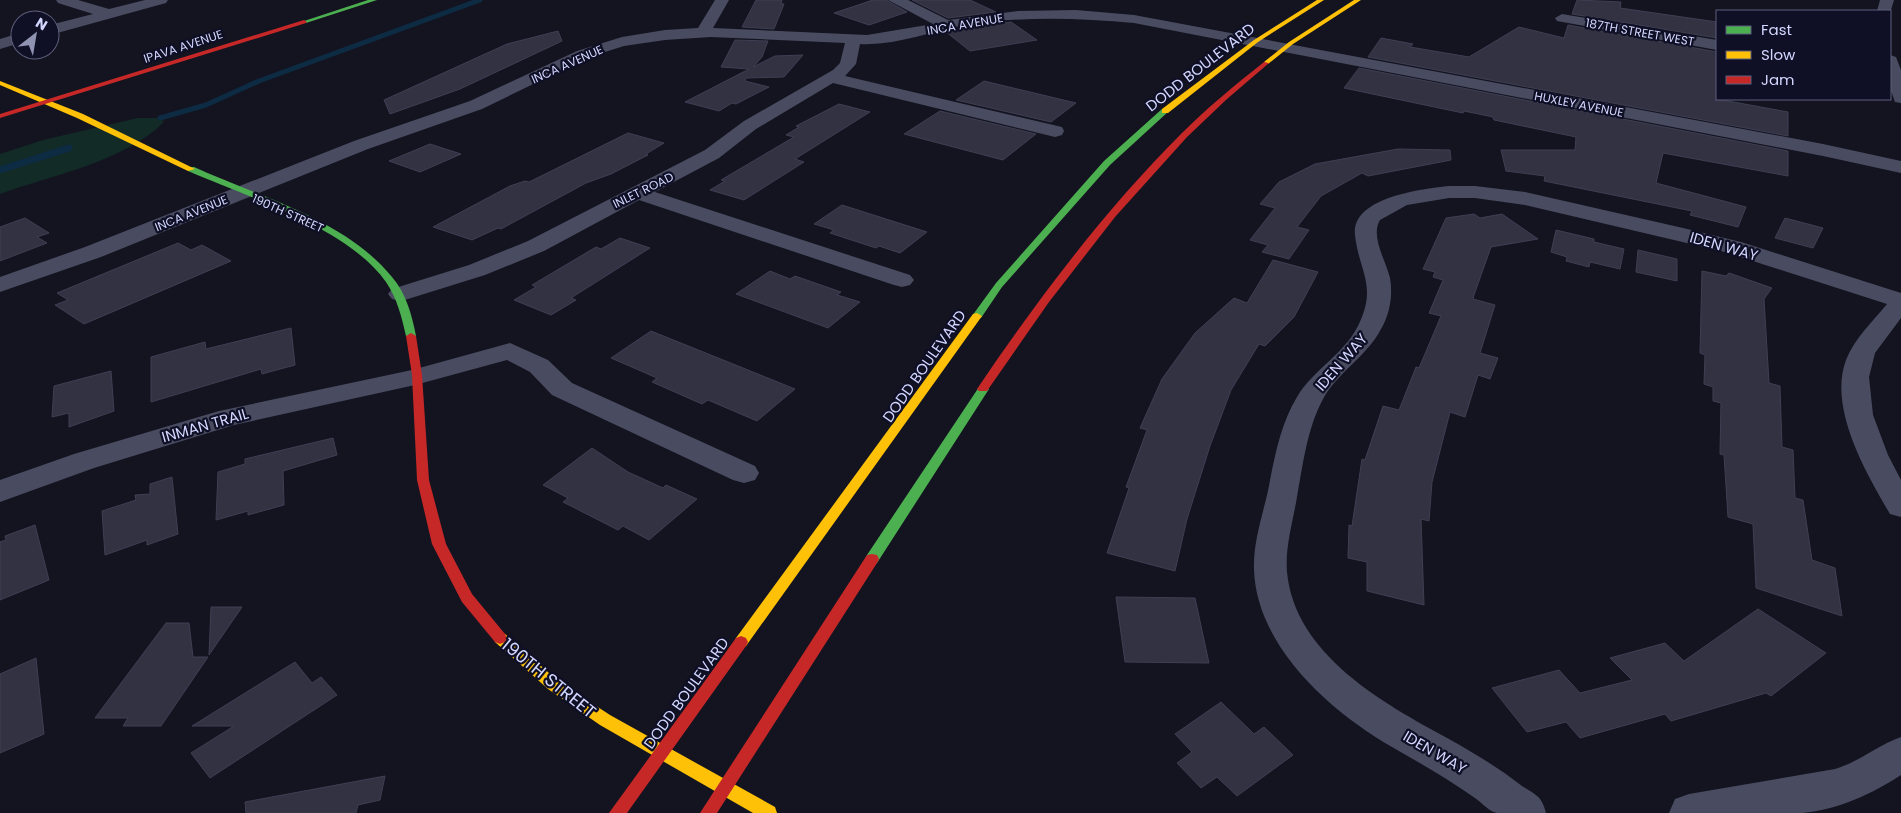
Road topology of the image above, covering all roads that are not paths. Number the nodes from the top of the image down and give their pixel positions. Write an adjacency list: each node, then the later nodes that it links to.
1 (63, 0): 8 (street)
2 (161, 0): 8 (street)
3 (374, 0): 24 (main road, IPAVA AVENUE)
4 (722, 0): 12 (street)
5 (895, 0): 10 (street)
6 (1321, 0): 14 (main road, DODD BOULEVARD)
7 (1358, 0): 16 (main road)
8 (109, 14): 11 (street)
9 (1562, 18): 15 (street, 187TH STREET WEST)
10 (946, 25): 13 (street, INCA AVENUE); 14 (street, INCA AVENUE)
11 (60, 27)
12 (703, 32): 13 (street, INCA AVENUE); 29 (street, INCA AVENUE)
13 (854, 41): 18 (street, INLET ROAD)
14 (1256, 42): 16 (street, HUXLEY AVENUE); 38 (main road, DODD BOULEVARD)
15 (1716, 45)
16 (1286, 47): 27 (street, HUXLEY AVENUE); 40 (main road)
17 (1894, 70): 23 (street)
18 (832, 78): 26 (street); 28 (street, INLET ROAD)
19 (0, 83): 21 (main road, 190TH STREET)
20 (38, 85): 21 (main road)
21 (20, 91): 22 (main road); 24 (main road, 190TH STREET)
22 (0, 96)
23 (1901, 98)
24 (46, 102): 25 (main road, IPAVA AVENUE); 29 (main road, 190TH STREET)
25 (0, 116)
26 (1055, 131)
27 (1901, 167)
28 (638, 192): 30 (street); 32 (street, INLET ROAD)
29 (242, 193): 31 (street, INCA AVENUE); 32 (main road, 190TH STREET)
30 (902, 280)
31 (0, 285)
32 (400, 294): 34 (main road, 190TH STREET)
33 (1901, 301): 37 (street); 44 (street, IDEN WAY)
34 (415, 377): 35 (street); 36 (street, INMAN TRAIL); 38 (main road, 190TH STREET)
35 (744, 473)
36 (0, 491)
37 (1901, 506)
38 (661, 753): 40 (main road, 190TH STREET); 41 (main road, DODD BOULEVARD)
39 (1901, 754): 45 (street)
40 (726, 787): 42 (main road); 43 (main road, 190TH STREET)
41 (617, 813)
42 (708, 813)
43 (769, 813)
44 (1526, 813)
45 (1689, 813)

